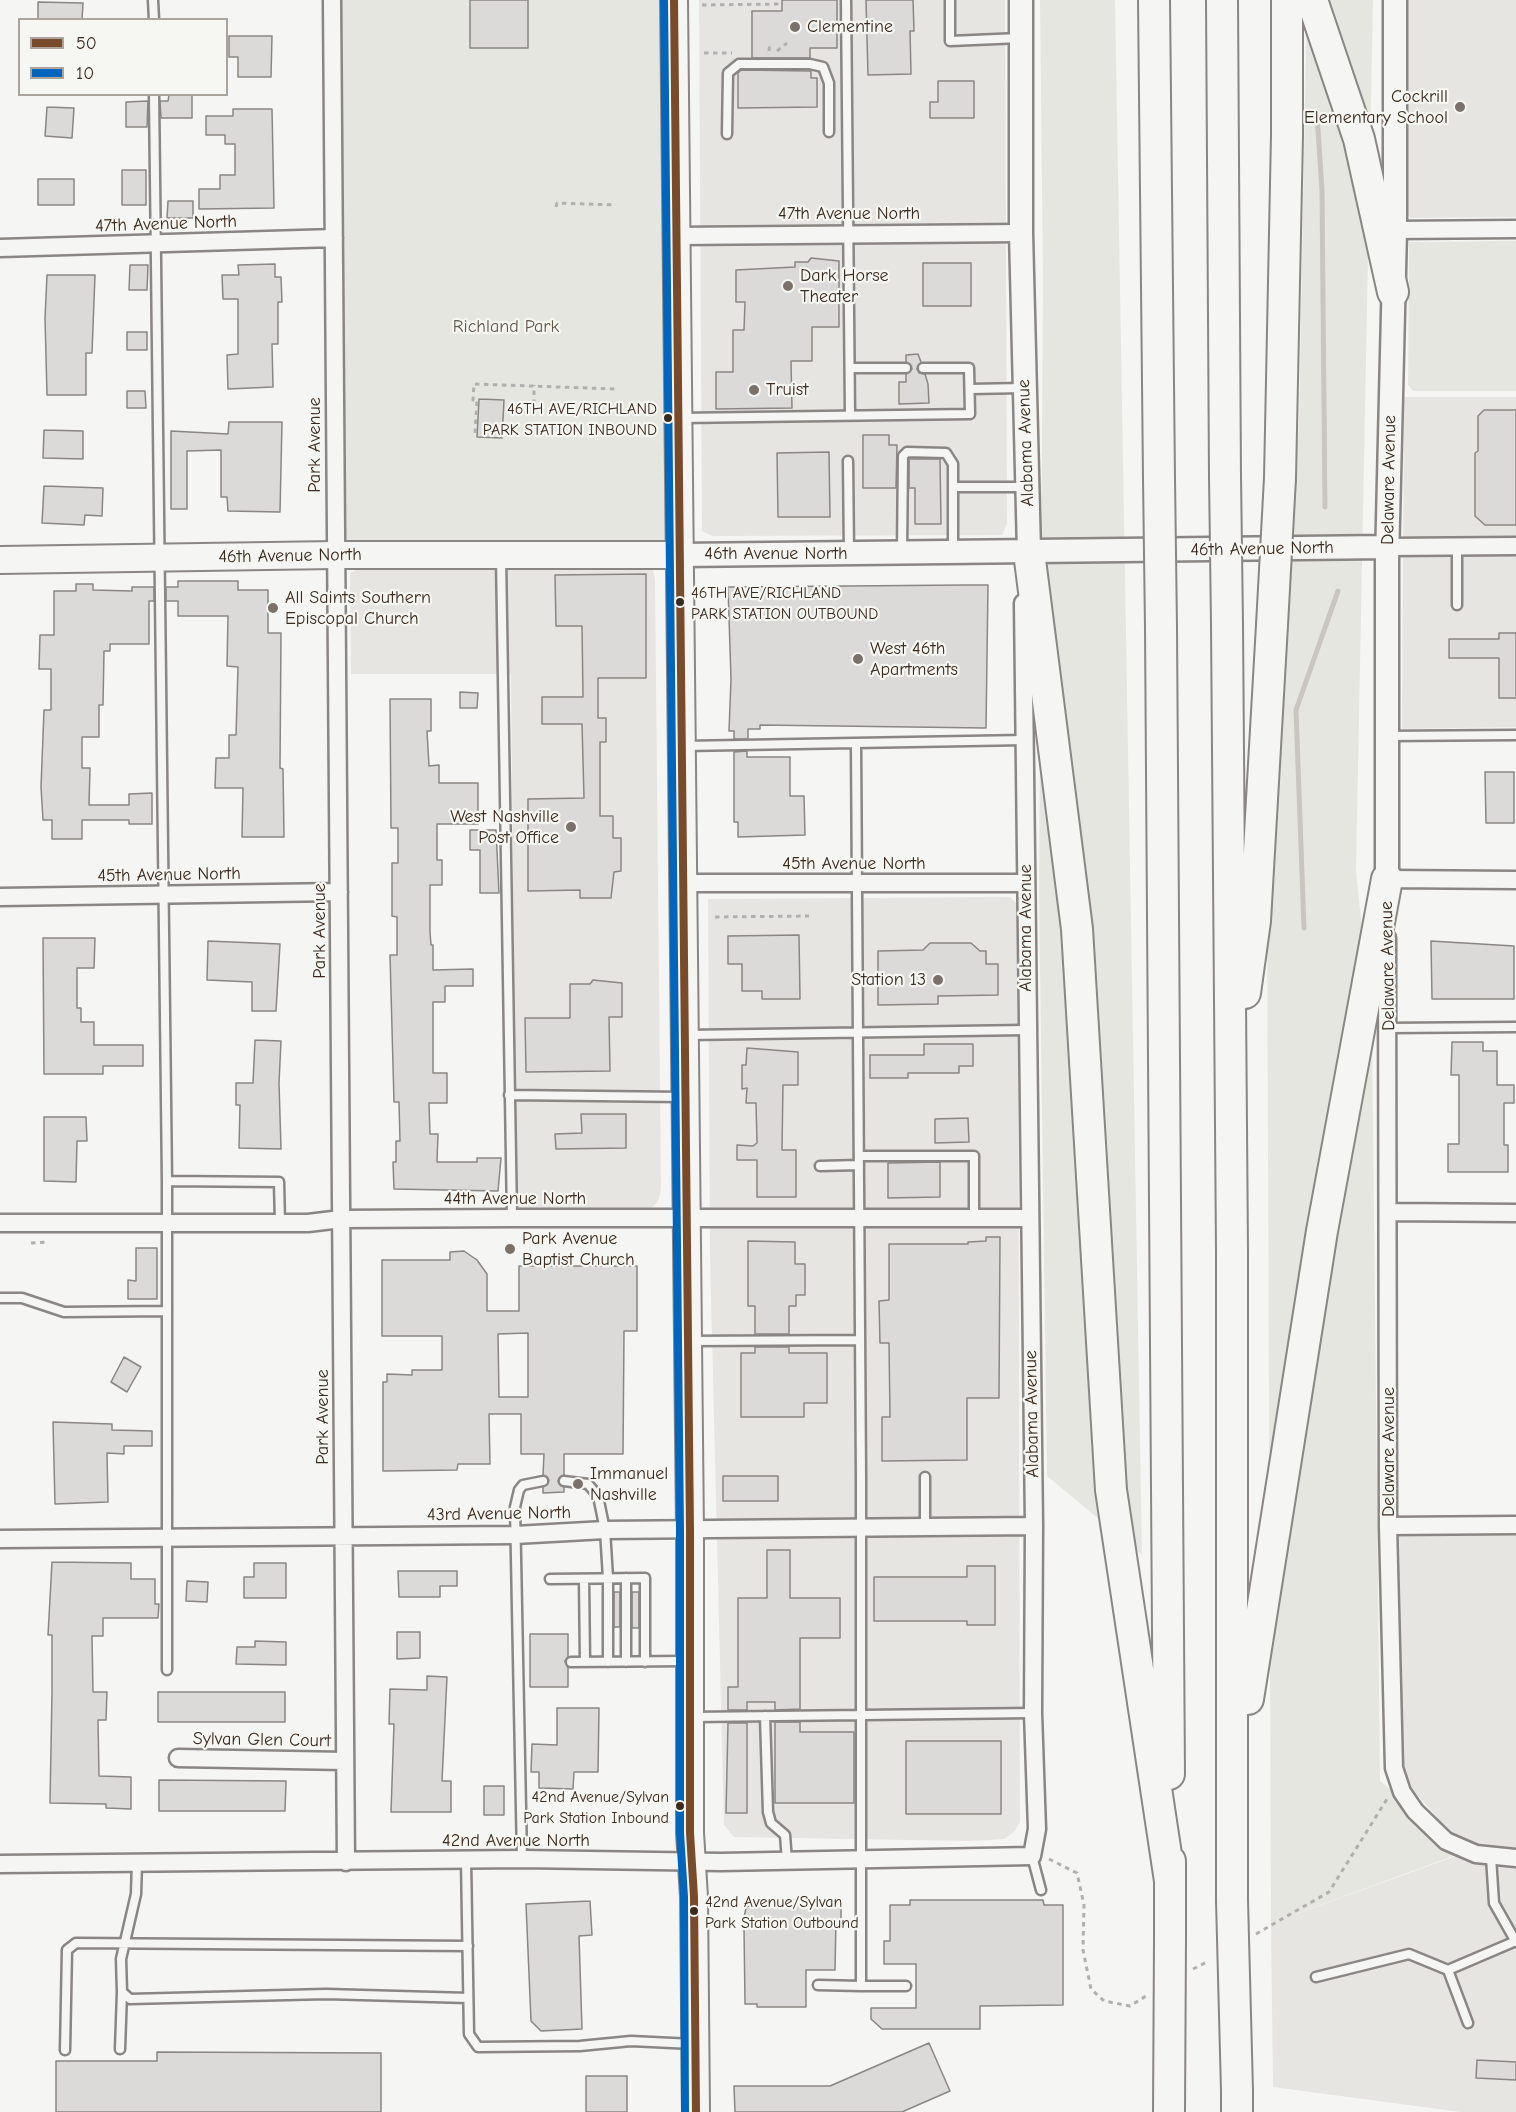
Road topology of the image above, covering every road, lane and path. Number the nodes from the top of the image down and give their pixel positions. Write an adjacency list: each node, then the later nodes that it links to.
1 (153, 0): 14 (lane)
2 (332, 0): 30 (street, Park Avenue)
3 (674, 0): 29 (main road)
4 (846, 0): 27 (lane)
5 (950, 0): 15 (lane)
6 (1021, 0): 15 (main road, Alabama Avenue)
7 (1154, 0): 146 (highway, bridge)
8 (1222, 0): 83 (highway, bridge)
9 (1287, 0): 83 (highway, bridge)
10 (1312, 0): 33 (highway)
11 (1395, 0): 26 (main road, Delaware Avenue)
12 (781, 4): 13 (path)
13 (702, 5)
14 (154, 18)
15 (1021, 38): 28 (main road, Alabama Avenue)
16 (770, 43): 18 (path)
17 (788, 43): 19 (path)
18 (769, 52)
19 (775, 52)
20 (154, 96): 31 (lane)
21 (829, 132): 22 (lane)
22 (727, 134)
23 (615, 205): 24 (path)
24 (556, 207)
25 (1516, 229): 26 (street)
26 (1395, 230): 33 (main road, Delaware Avenue)
27 (849, 233): 28 (street, 47th Avenue North); 29 (street, 47th Avenue North); 34 (lane)
28 (1021, 233): 38 (main road, Alabama Avenue)
29 (678, 236): 43 (main road)
30 (334, 238): 31 (street, 47th Avenue North); 56 (street, Park Avenue)
31 (156, 243): 32 (street, 47th Avenue North); 58 (lane)
32 (0, 248)
33 (1393, 292): 50 (main road, Delaware Avenue)
34 (850, 368): 35 (lane); 42 (lane)
35 (906, 368)
36 (923, 368): 40 (lane)
37 (534, 385): 39 (path); 41 (path); 44 (path)
38 (1025, 388): 40 (lane); 47 (main road, Alabama Avenue)
39 (616, 389)
40 (970, 389): 42 (lane)
41 (506, 411)
42 (850, 414): 43 (lane)
43 (680, 418): 57 (main road)
44 (475, 433)
45 (848, 460): 53 (lane)
46 (953, 487): 47 (lane); 51 (lane); 54 (lane)
47 (1028, 487): 52 (main road, Alabama Avenue)
48 (1457, 546): 49 (street, 46th Avenue North); 50 (street, 46th Avenue North); 60 (lane)
49 (1516, 546)
50 (1387, 547): 52 (main road, 46th Avenue North); 62 (main road, Delaware Avenue)
51 (953, 552): 52 (main road, 46th Avenue North); 54 (main road, 46th Avenue North)
52 (1029, 552): 63 (street, Alabama Avenue); 146 (highway)
53 (849, 553): 54 (main road, 46th Avenue North); 57 (main road, 46th Avenue North)
54 (902, 553)
55 (501, 554): 56 (main road, 46th Avenue North); 57 (main road, 46th Avenue North); 81 (lane)
56 (335, 555): 58 (main road, 46th Avenue North); 71 (street, Park Avenue)
57 (681, 555): 65 (main road)
58 (158, 558): 59 (main road, 46th Avenue North); 72 (lane)
59 (0, 560)
60 (1457, 605)
61 (1516, 735): 62 (lane)
62 (1387, 736): 66 (main road, Delaware Avenue)
63 (1026, 740): 64 (lane); 70 (street, Alabama Avenue)
64 (856, 744): 65 (lane); 69 (lane)
65 (681, 746): 68 (main road)
66 (1387, 879): 67 (street); 77 (street, Delaware Avenue); 134 (highway)
67 (1516, 880)
68 (683, 883): 69 (street, 45th Avenue North); 80 (main road)
69 (857, 883): 70 (street, 45th Avenue North); 79 (lane)
70 (1025, 883): 78 (street, Alabama Avenue)
71 (339, 892): 72 (street, 45th Avenue North); 93 (street, Park Avenue)
72 (163, 895): 73 (street, 45th Avenue North); 86 (lane)
73 (0, 897)
74 (809, 916): 75 (path)
75 (716, 917)
76 (1516, 1027): 77 (lane)
77 (1388, 1028): 87 (street, Delaware Avenue)
78 (1026, 1030): 79 (lane); 92 (street, Alabama Avenue)
79 (858, 1032): 80 (lane); 84 (lane)
80 (684, 1035): 82 (main road)
81 (509, 1095): 82 (lane); 89 (lane)
82 (685, 1097): 94 (main road)
83 (1230, 1097): 134 (highway)
84 (859, 1160): 85 (lane); 90 (lane); 91 (lane)
85 (820, 1166)
86 (167, 1181): 95 (lane); 97 (lane)
87 (1390, 1212): 88 (street); 107 (street, Delaware Avenue)
88 (1516, 1213)
89 (512, 1218): 93 (street, 44th Avenue North); 94 (street, 44th Avenue North)
90 (859, 1218): 91 (street, 44th Avenue North); 94 (street, 44th Avenue North); 100 (lane)
91 (974, 1218): 92 (street, 44th Avenue North)
92 (1029, 1218): 106 (street, Alabama Avenue)
93 (341, 1219): 97 (street, 44th Avenue North); 112 (street, Park Avenue)
94 (687, 1219): 101 (main road)
95 (167, 1221): 96 (street, 44th Avenue North); 97 (street, 44th Avenue North); 99 (lane)
96 (0, 1223)
97 (280, 1223)
98 (0, 1298): 99 (lane)
99 (167, 1311): 114 (lane)
100 (860, 1340): 101 (lane); 109 (lane)
101 (688, 1341): 111 (main road)
102 (925, 1477): 108 (lane)
103 (543, 1481): 113 (lane)
104 (564, 1481): 110 (lane)
105 (1516, 1525): 107 (street)
106 (1034, 1526): 108 (street, 43rd Avenue North); 127 (street, Alabama Avenue)
107 (1388, 1526): 133 (street, Delaware Avenue)
108 (925, 1527): 109 (street, 43rd Avenue North)
109 (861, 1528): 111 (street, 43rd Avenue North); 129 (lane)
110 (605, 1530): 111 (street, 43rd Avenue North); 113 (street, 43rd Avenue North); 116 (lane)
111 (690, 1530): 120 (main road)
112 (343, 1534): 113 (street, 43rd Avenue North); 114 (street, 43rd Avenue North); 132 (street, Park Avenue)
113 (515, 1535): 138 (lane)
114 (168, 1537): 115 (street, 43rd Avenue North); 126 (lane)
115 (0, 1539)
116 (608, 1578): 117 (lane); 119 (lane); 123 (lane)
117 (626, 1578): 124 (lane); 125 (lane)
118 (549, 1579): 119 (lane)
119 (584, 1579): 122 (lane)
120 (689, 1661): 125 (lane); 130 (main road)
121 (571, 1662): 122 (lane)
122 (585, 1662): 123 (lane)
123 (608, 1662): 124 (lane)
124 (626, 1662): 125 (lane)
125 (645, 1662)
126 (168, 1670)
127 (1034, 1713): 129 (lane); 135 (street, Alabama Avenue)
128 (765, 1716): 129 (lane); 130 (lane); 141 (lane)
129 (860, 1716): 142 (lane)
130 (689, 1717): 140 (main road)
131 (178, 1758): 132 (street, Sylvan Glen Court)
132 (345, 1761): 144 (street, Park Avenue)
133 (1398, 1782): 136 (street, Delaware Avenue); 148 (path)
134 (1234, 1788): 166 (highway, bridge)
135 (1032, 1856): 142 (street, 42nd Avenue North); 147 (lane); 160 (path)
136 (1491, 1857): 137 (street, Delaware Avenue); 149 (lane)
137 (1516, 1858)
138 (522, 1859): 139 (street, 42nd Avenue North); 140 (street, 42nd Avenue North)
139 (466, 1860): 144 (street, 42nd Avenue North); 151 (lane)
140 (692, 1861): 141 (street, 42nd Avenue North); 163 (main road)
141 (787, 1861): 142 (street, 42nd Avenue North)
142 (862, 1861): 157 (lane)
143 (137, 1862): 144 (street, 42nd Avenue North); 145 (street, 42nd Avenue North); 150 (lane)
144 (346, 1862)
145 (0, 1864)
146 (1170, 1881): 168 (highway, bridge)
147 (1041, 1890)
148 (1254, 1935)
149 (1516, 1941): 154 (lane)
150 (124, 1945): 151 (lane); 159 (lane); 165 (lane)
151 (468, 1946): 161 (lane)
152 (1213, 1958): 153 (path)
153 (1192, 1970)
154 (1448, 1970): 155 (lane); 162 (lane)
155 (1316, 1977)
156 (818, 1985): 157 (lane)
157 (861, 1986): 158 (lane)
158 (906, 1986)
159 (122, 1992): 161 (lane); 164 (lane)
160 (1150, 1994)
161 (468, 1998): 163 (lane)
162 (1468, 2023)
163 (696, 2044): 167 (main road)
164 (120, 2049)
165 (65, 2050)
166 (1237, 2102)
167 (696, 2112)
168 (1169, 2112)

